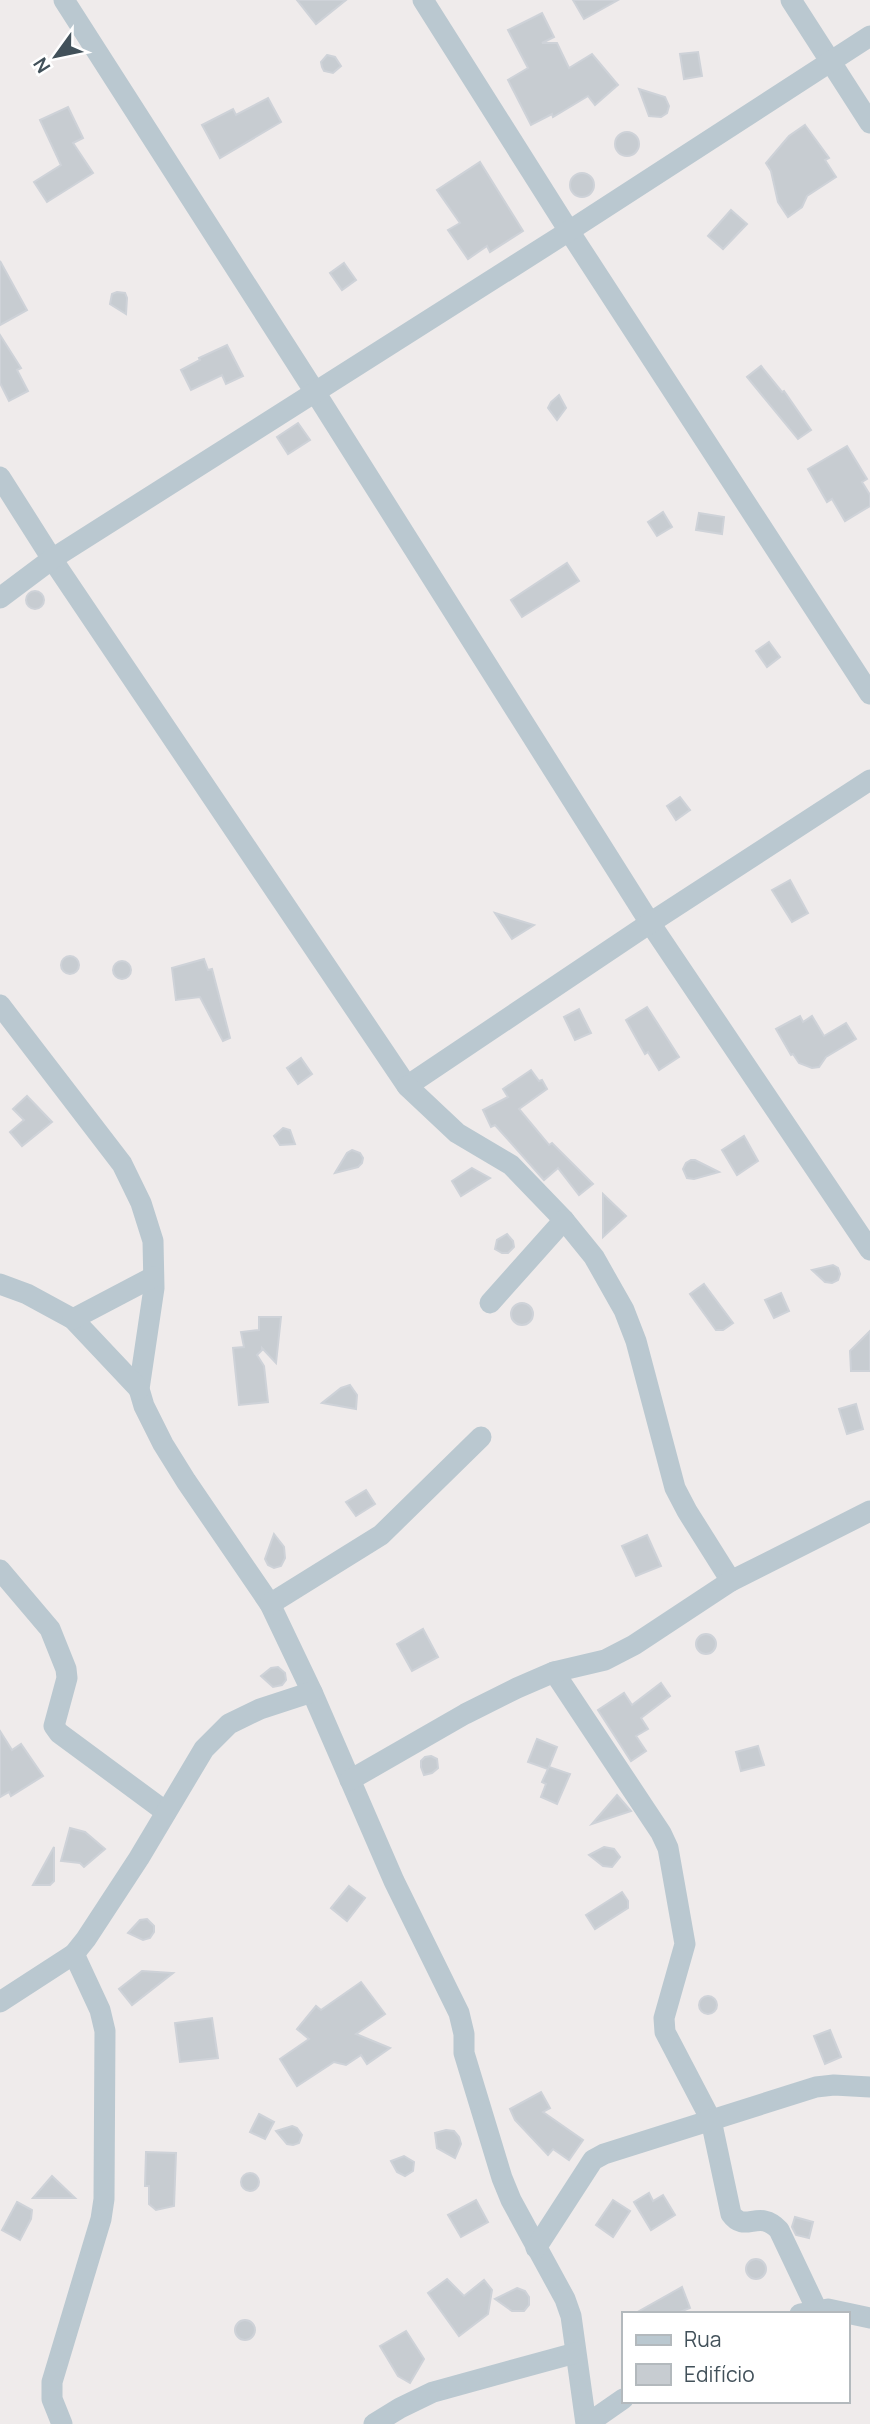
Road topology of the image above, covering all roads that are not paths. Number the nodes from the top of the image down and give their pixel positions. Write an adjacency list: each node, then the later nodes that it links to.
1 (64, 0): 8 (street)
2 (423, 0): 7 (street)
3 (791, 0): 5 (street)
4 (870, 36): 5 (street)
5 (830, 60): 6 (street); 7 (street)
6 (870, 124)
7 (569, 232): 8 (street); 12 (street)
8 (315, 391): 10 (street); 14 (street)
9 (0, 477): 10 (street)
10 (52, 559): 11 (street); 16 (street)
11 (0, 598)
12 (870, 694)
13 (870, 780): 14 (street)
14 (650, 923): 16 (street); 18 (street)
15 (0, 1005): 19 (street)
16 (407, 1086): 17 (street)
17 (564, 1220): 21 (street); 27 (street)
18 (870, 1250)
19 (153, 1277): 22 (street); 23 (street)
20 (0, 1284): 22 (street)
21 (490, 1303)
22 (73, 1319): 23 (street)
23 (139, 1388): 28 (street)
24 (481, 1437): 28 (street)
25 (869, 1513): 27 (street)
26 (0, 1570): 32 (street)
27 (732, 1581): 29 (street)
28 (270, 1604): 30 (street)
29 (554, 1672): 31 (street); 36 (street)
30 (312, 1692): 31 (street); 32 (street)
31 (350, 1780): 37 (street)
32 (166, 1812): 33 (street)
33 (74, 1954): 34 (street); 44 (street)
34 (0, 2001)
35 (870, 2087): 36 (street)
36 (711, 2120): 37 (street); 38 (street)
37 (536, 2248): 42 (street)
38 (808, 2312): 39 (street)
39 (842, 2312)
40 (849, 2314): 41 (street)
41 (870, 2318)
42 (575, 2353): 45 (street); 46 (street)
43 (622, 2400): 46 (street)
44 (62, 2424)
45 (374, 2424)
46 (587, 2424)

